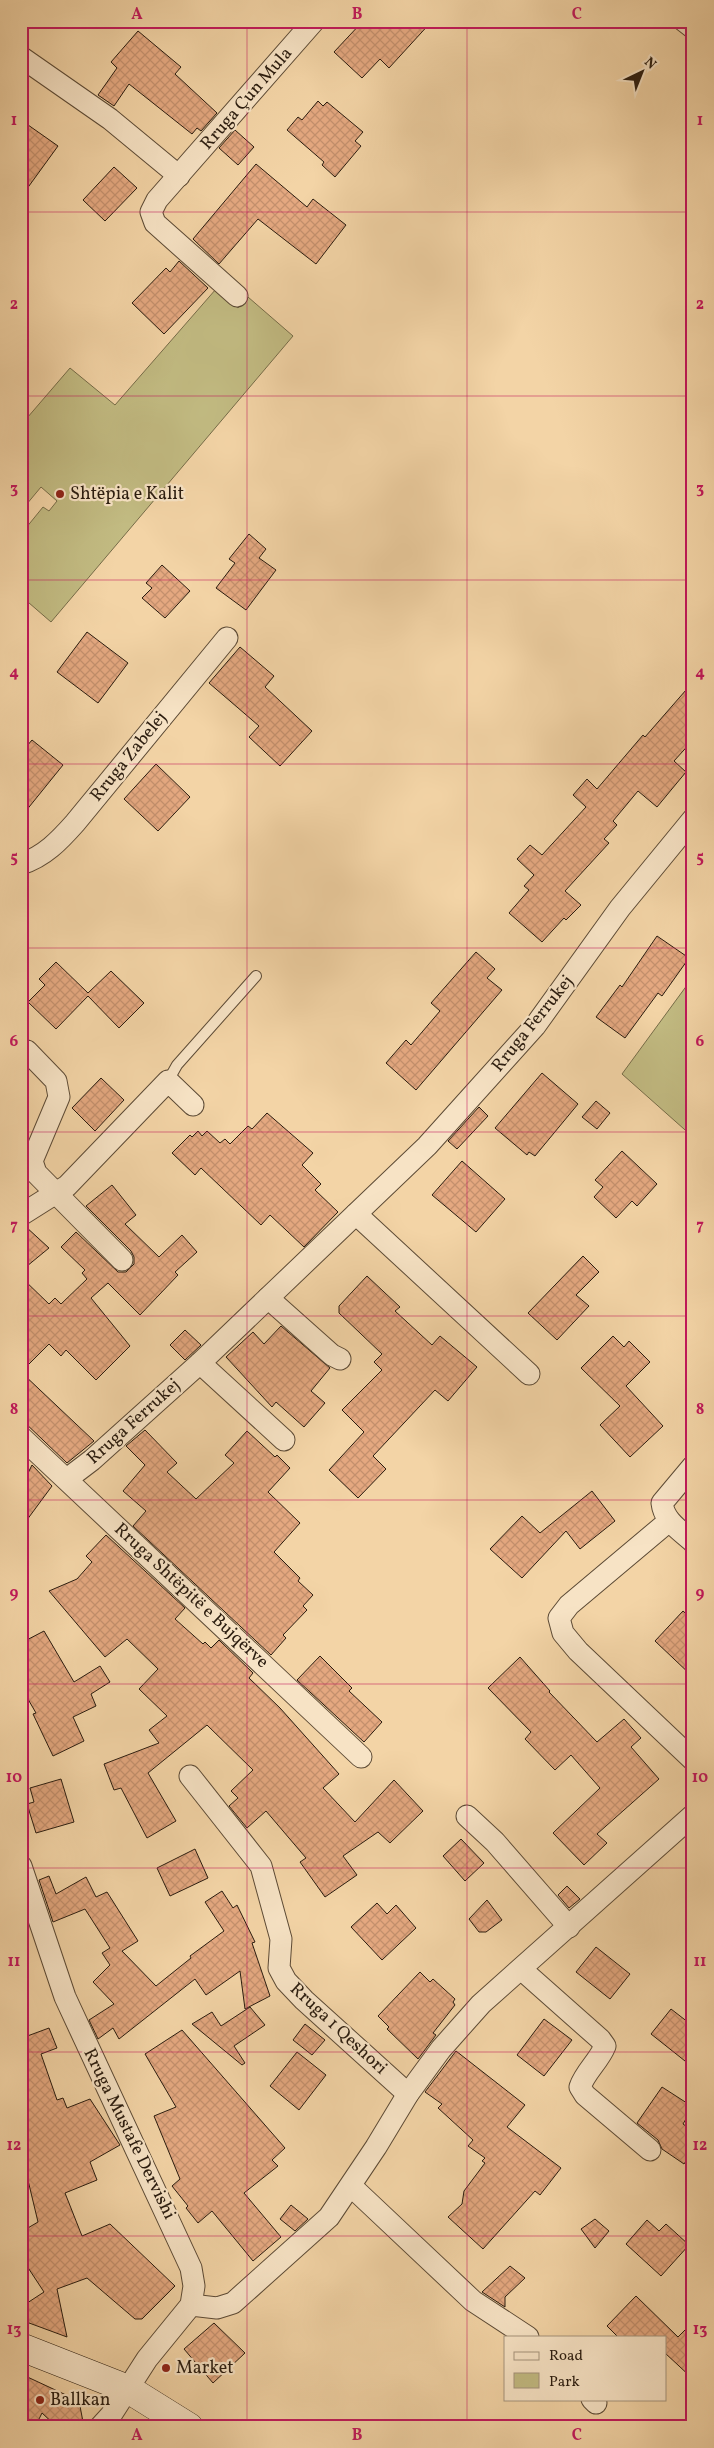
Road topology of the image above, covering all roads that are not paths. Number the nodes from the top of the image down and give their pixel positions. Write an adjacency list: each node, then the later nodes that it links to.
1 (314, 21): 5 (street, Rruga Çun Mula)
2 (684, 21): 3 (street)
3 (693, 28)
4 (21, 57): 5 (street)
5 (179, 176): 6 (street, Rruga Çun Mula)
6 (237, 296)
7 (226, 638): 9 (street, Rruga Zabelej)
8 (693, 819): 15 (street, Rruga Ferrukej)
9 (21, 864)
10 (256, 976): 12 (lane)
11 (27, 1051): 14 (street)
12 (168, 1081): 13 (street); 14 (street)
13 (193, 1105)
14 (55, 1192): 16 (street); 17 (street)
15 (356, 1214): 18 (street, Rruga Ferrukej); 21 (street)
16 (21, 1215)
17 (122, 1260)
18 (268, 1298): 19 (street); 20 (street, Rruga Ferrukej)
19 (340, 1359)
20 (200, 1363): 23 (street); 25 (street, Rruga Ferrukej)
21 (529, 1374)
22 (21, 1437): 25 (street, Rruga Shtëpitë e Bujqërve)
23 (284, 1440)
24 (693, 1466): 26 (street)
25 (67, 1479): 28 (street, Rruga Shtëpitë e Bujqërve)
26 (669, 1521): 27 (street); 29 (street)
27 (693, 1542)
28 (361, 1757)
29 (693, 1760)
30 (190, 1776): 36 (street, Rruga 1 Qeshori)
31 (467, 1816): 34 (street)
32 (693, 1816): 34 (street)
33 (21, 1866): 39 (street, Rruga Mustafe Dervishi)
34 (570, 1927): 35 (street)
35 (521, 1969): 36 (street); 37 (street)
36 (408, 2094): 38 (street)
37 (650, 2150)
38 (351, 2186): 39 (street); 40 (street)
39 (191, 2304): 42 (street)
40 (526, 2336)
41 (21, 2347): 42 (main road)
42 (128, 2389): 43 (street); 44 (main road)
43 (104, 2426)
44 (189, 2427)

